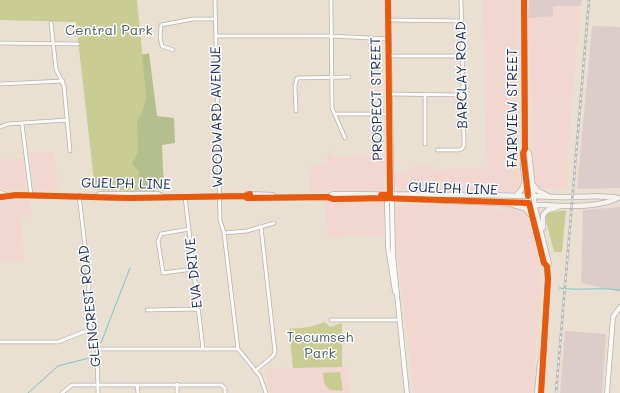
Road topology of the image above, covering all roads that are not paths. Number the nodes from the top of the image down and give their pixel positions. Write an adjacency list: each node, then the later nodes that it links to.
1 (215, 0): 6 (street, WOODWARD AVENUE)
2 (331, 0): 11 (street)
3 (388, 0): 7 (street, PROSPECT STREET)
4 (461, 0): 8 (street, BARCLAY ROAD)
5 (524, 0): 34 (main road, FAIRVIEW STREET)
6 (216, 20): 10 (street, WOODWARD AVENUE); 16 (street)
7 (388, 20): 8 (street); 12 (street, PROSPECT STREET)
8 (461, 21): 18 (street, BARCLAY ROAD)
9 (51, 23): 14 (street)
10 (216, 36): 11 (street); 43 (street, WOODWARD AVENUE)
11 (332, 36): 12 (street); 20 (street)
12 (388, 39): 17 (street, PROSPECT STREET)
13 (0, 43): 14 (street)
14 (53, 43): 15 (street); 21 (street)
15 (78, 44)
16 (172, 50)
17 (388, 56): 18 (street); 23 (street, PROSPECT STREET)
18 (463, 56): 25 (street, BARCLAY ROAD)
19 (349, 77): 20 (street)
20 (332, 78): 26 (street); 27 (street)
21 (63, 81): 22 (street); 29 (street)
22 (0, 84)
23 (390, 94): 24 (street); 28 (street, PROSPECT STREET)
24 (425, 94): 25 (street); 33 (street)
25 (463, 95): 35 (street, BARCLAY ROAD)
26 (296, 111)
27 (334, 114): 28 (street); 32 (street)
28 (390, 114): 44 (street, PROSPECT STREET)
29 (68, 120): 30 (street); 36 (street)
30 (22, 124): 31 (street); 41 (street)
31 (0, 127)
32 (345, 138)
33 (425, 144)
34 (525, 149): 37 (main road, FAIRVIEW STREET); 38 (main road, FAIRVIEW STREET)
35 (437, 150)
36 (70, 151)
37 (525, 179): 45 (main road); 46 (main road, FAIRVIEW STREET)
38 (532, 180): 47 (main road, FAIRVIEW STREET); 48 (main road)
39 (0, 193): 40 (main road, GUELPH LINE)
40 (6, 195): 41 (main road, GUELPH LINE); 49 (main road, GUELPH LINE)
41 (31, 195): 42 (main road, GUELPH LINE)
42 (79, 195): 50 (main road, GUELPH LINE); 69 (street, GLENCREST ROAD)
43 (218, 196): 44 (main road, GUELPH LINE); 50 (main road, GUELPH LINE); 61 (street, WOODWARD AVENUE)
44 (390, 196): 45 (main road, GUELPH LINE); 52 (main road, GUELPH LINE); 68 (street, PROSPECT STREET)
45 (516, 196): 46 (main road, GUELPH LINE)
46 (528, 196): 47 (main road, GUELPH LINE); 53 (main road, FAIRVIEW STREET)
47 (534, 196): 48 (main road, GUELPH LINE); 54 (main road, FAIRVIEW STREET)
48 (549, 196): 51 (main road, GUELPH LINE)
49 (0, 197)
50 (186, 197): 59 (street, EVA DRIVE)
51 (619, 198): 55 (main road, GUELPH LINE)
52 (510, 203): 53 (main road, GUELPH LINE); 56 (main road)
53 (529, 203): 54 (main road, GUELPH LINE); 56 (main road, FAIRVIEW STREET)
54 (535, 203): 55 (main road, GUELPH LINE); 60 (main road, FAIRVIEW STREET)
55 (563, 206): 60 (main road)
56 (533, 218): 62 (main road, FAIRVIEW STREET)
57 (274, 223): 58 (street)
58 (261, 228): 61 (street); 75 (street)
59 (189, 229): 63 (street, EVA DRIVE); 63 (street)
60 (542, 231): 62 (main road, FAIRVIEW STREET)
61 (224, 233): 73 (street, WOODWARD AVENUE)
62 (546, 266): 74 (main road, FAIRVIEW STREET)
63 (193, 269): 65 (street, EVA DRIVE)
64 (620, 307): 88 (street)
65 (198, 308): 66 (street); 72 (street, EVA DRIVE)
66 (147, 310)
67 (331, 320): 68 (street)
68 (399, 320): 85 (street, PROSPECT STREET)
69 (90, 330): 70 (street); 71 (street, GLENCREST ROAD)
70 (0, 342)
71 (97, 349): 72 (street); 77 (street, GLENCREST ROAD)
72 (203, 349): 73 (street)
73 (238, 349): 75 (street)
74 (543, 357): 86 (main road, FAIRVIEW STREET); 87 (main road, FAIRVIEW STREET)
75 (255, 371): 84 (street)
76 (177, 384): 78 (street); 82 (street); 83 (street)
77 (97, 385): 78 (street); 79 (street); 80 (street, GLENCREST ROAD)
78 (137, 385): 81 (street)
79 (62, 393)
80 (98, 393)
81 (138, 393)
82 (177, 393)
83 (225, 393)
84 (266, 393)
85 (407, 393)
86 (537, 393)
87 (541, 393)
88 (607, 393)

